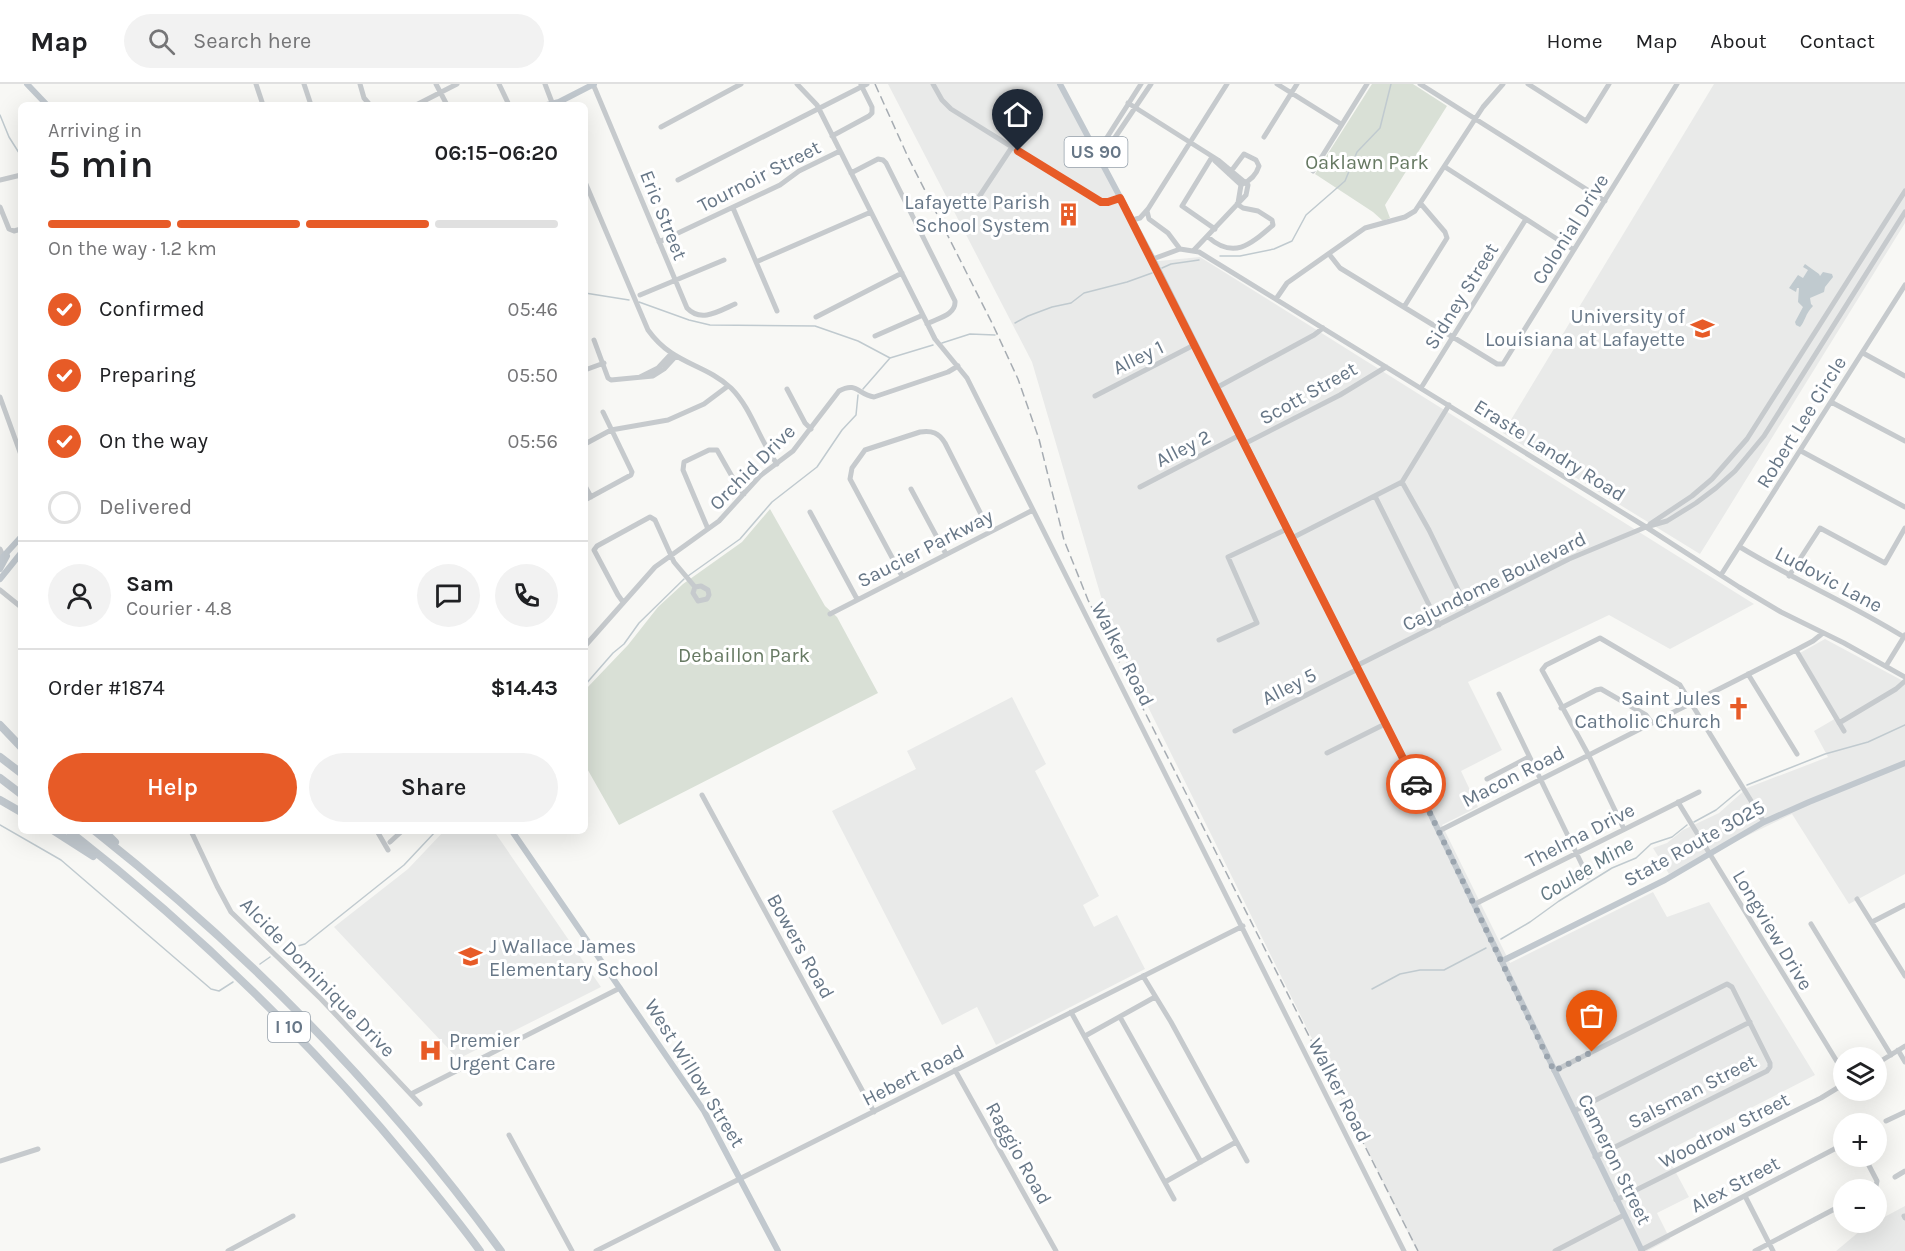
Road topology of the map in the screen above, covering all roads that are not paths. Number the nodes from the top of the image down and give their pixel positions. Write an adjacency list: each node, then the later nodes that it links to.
1 (27, 84): 28 (main road)
2 (256, 84): 29 (street)
3 (304, 84): 30 (street)
4 (360, 84): 31 (street)
5 (436, 84): 26 (street)
6 (457, 84): 26 (street)
7 (499, 84): 34 (street)
8 (545, 84): 35 (street)
9 (593, 84): 36 (main road); 74 (street, Eric Street)
10 (741, 84): 42 (street)
11 (797, 84): 38 (street, Walker Road)
12 (933, 84): 46 (street)
13 (1060, 84): 59 (main road, Cameron Street / US 90)
14 (1141, 84): 37 (street)
15 (1151, 84): 39 (street)
16 (1227, 84): 45 (street)
17 (1277, 84): 27 (street)
18 (1298, 84): 27 (street)
19 (1367, 84): 41 (street)
20 (1503, 84): 40 (street)
21 (1528, 84): 22 (street)
22 (1609, 84)
23 (1677, 84): 60 (street, Colonial Drive)
24 (863, 85): 38 (street); 43 (street)
25 (1424, 85): 40 (street)
26 (441, 93): 32 (street); 33 (street)
27 (1292, 93): 41 (street); 44 (street)
28 (44, 102)
29 (262, 102)
30 (310, 102)
31 (367, 102)
32 (422, 102)
33 (446, 102)
34 (508, 102)
35 (552, 102)
36 (557, 102)
37 (1128, 103): 39 (street); 39 (street)
38 (818, 108): 43 (street, Walker Road); 55 (street)
39 (1136, 108): 45 (street)
40 (1475, 119): 49 (street); 60 (street)
41 (1341, 124): 50 (street)
42 (661, 127)
43 (832, 136): 47 (street, Walker Road)
44 (1263, 137)
45 (1190, 142): 48 (street); 66 (street)
46 (1012, 147): 59 (street); 63 (street)
47 (840, 151): 51 (street, Walker Road); 65 (street, Tournoir Street)
48 (1212, 157): 52 (street); 71 (street)
49 (1444, 167): 62 (street); 69 (street)
50 (1312, 171)
51 (851, 172): 67 (street, Walker Road); 95 (street)
52 (1231, 172): 56 (street); 56 (street)
53 (18, 177): 54 (street)
54 (0, 180)
55 (678, 180)
56 (1244, 183): 61 (street)
57 (588, 189): 103 (street)
58 (1905, 191): 82 (street, Cajundome Boulevard)
59 (1120, 198): 70 (main road, Cameron Street / US 90)
60 (1605, 201): 77 (street, Colonial Drive)
61 (1237, 204): 71 (street); 73 (street)
62 (1421, 204): 78 (street); 91 (street)
63 (973, 206)
64 (0, 207): 72 (street)
65 (733, 208): 74 (street, Tournoir Street); 81 (street)
66 (1148, 209): 70 (street); 75 (street)
67 (871, 212): 81 (street); 84 (street, Walker Road)
68 (1905, 212): 83 (street, Cajundome Boulevard)
69 (1526, 219): 77 (street); 98 (street, Sidney Street)
70 (1132, 220): 80 (main road, Cameron Street / US 90)
71 (1215, 229): 73 (street)
72 (18, 230)
73 (1208, 237): 76 (street)
74 (659, 242): 85 (street, Eric Street)
75 (1180, 249): 76 (street, Eraste Landry Road); 80 (street, Eraste Landry Road)
76 (1194, 250): 89 (street, Eraste Landry Road)
77 (1574, 250): 98 (street, Colonial Drive)
78 (1329, 254): 89 (street); 91 (street, Colonial Drive)
79 (724, 260): 85 (street)
80 (1153, 260): 100 (main road, Cameron Street / US 90)
81 (756, 262): 92 (street)
82 (1860, 263): 83 (street); 101 (street, Cajundome Boulevard)
83 (1870, 268): 104 (street, Cajundome Boulevard)
84 (902, 273): 93 (street, Walker Road); 94 (street)
85 (675, 282): 87 (street); 90 (street, Eric Street)
86 (1905, 285): 88 (street, Robert Lee Circle)
87 (640, 295)
88 (1902, 295): 102 (street, Robert Lee Circle)
89 (1276, 299): 96 (street, Eraste Landry Road)
90 (735, 304)
91 (1404, 307): 98 (street, Colonial Drive)
92 (777, 311)
93 (923, 315): 95 (street, Walker Road); 97 (street)
94 (816, 317)
95 (927, 324): 106 (street, Walker Road)
96 (1323, 328): 107 (street, Eraste Landry Road); 111 (street)
97 (875, 336)
98 (1453, 337): 112 (street, Sidney Street)
99 (594, 340): 105 (street)
100 (1194, 345): 111 (main road, Cameron Street / US 90); 114 (street, Alley 1)
101 (1803, 353): 104 (street); 137 (street, Cajundome Boulevard)
102 (1863, 353): 109 (street); 116 (street, Robert Lee Circle)
103 (673, 356): 105 (street); 110 (street)
104 (1813, 359): 137 (street, Cajundome Boulevard)
105 (603, 363): 108 (street)
106 (958, 366): 119 (street, Orchid Drive); 135 (street, Walker Road)
107 (1386, 367): 112 (street, Eraste Landry Road); 124 (street, Scott Street)
108 (588, 369)
109 (1905, 376)
110 (728, 386): 120 (street); 127 (street)
111 (1216, 388): 121 (main road, Cameron Street / US 90)
112 (1421, 388): 117 (street, Eraste Landry Road)
113 (787, 389): 119 (street)
114 (1095, 396)
115 (0, 397): 125 (street)
116 (1832, 402): 122 (street); 126 (street, Robert Lee Circle)
117 (1449, 405): 128 (street); 137 (street, Eraste Landry Road)
118 (603, 412): 120 (street)
119 (811, 429): 127 (street, Orchid Drive)
120 (611, 430): 123 (street); 133 (street)
121 (1240, 435): 124 (main road, Cameron Street / US 90); 129 (street, Alley 2)
122 (1905, 441)
123 (588, 442)
124 (1244, 444): 140 (main road, Cameron Street / US 90)
125 (18, 447)
126 (1801, 451): 134 (street); 144 (street, Robert Lee Circle)
127 (777, 464): 131 (street, Orchid Drive)
128 (1402, 482): 132 (street); 160 (street)
129 (1140, 487)
130 (911, 489): 146 (street)
131 (744, 494): 139 (street, Orchid Drive); 139 (street)
132 (1375, 496): 142 (street); 162 (street)
133 (588, 498)
134 (1905, 507)
135 (1033, 510): 141 (street, Saucier Parkway); 221 (street, Walker Road)
136 (810, 512): 157 (street)
137 (1646, 527): 151 (street, Eraste Landry Road); 160 (street, Cajundome Boulevard)
138 (1905, 528): 153 (street)
139 (708, 529): 148 (street, Orchid Drive)
140 (1287, 530): 142 (main road, Cameron Street / US 90); 165 (street)
141 (990, 532): 146 (street, Saucier Parkway); 152 (street)
142 (1292, 538): 169 (main road, Cameron Street / US 90)
143 (18, 540): 145 (main road)
144 (1740, 547): 151 (street, Robert Lee Circle); 153 (street, Ludovic Lane)
145 (10, 549): 147 (main road); 150 (main road)
146 (946, 554): 152 (street, Saucier Parkway)
147 (1, 555)
148 (670, 556): 155 (street); 158 (street, Orchid Drive); 158 (street)
149 (18, 557): 154 (main road)
150 (0, 569)
151 (1721, 575): 163 (street, Eraste Landry Road)
152 (902, 576): 157 (street, Saucier Parkway)
153 (1789, 576): 164 (street, Ludovic Lane)
154 (0, 579)
155 (695, 587)
156 (0, 590): 159 (street)
157 (858, 599): 161 (street, Saucier Parkway)
158 (623, 602): 166 (street, Orchid Drive)
159 (18, 605)
160 (1468, 610): 162 (street, Cajundome Boulevard)
161 (830, 614)
162 (1439, 625): 169 (street, Cajundome Boulevard)
163 (1823, 633): 167 (street, Macon Road); 168 (street, Eraste Landry Road)
164 (1904, 636): 168 (street)
165 (1219, 640)
166 (588, 643)
167 (1796, 650): 170 (street, Macon Road); 176 (street)
168 (1886, 666): 171 (street, Eraste Landry Road)
169 (1357, 668): 177 (main road, Cameron Street / US 90); 179 (street, Alley 5)
170 (1748, 674): 173 (street, Macon Road); 184 (street)
171 (1905, 679): 176 (street)
172 (1498, 694): 186 (street)
173 (1691, 703): 174 (street); 175 (street, Macon Road); 198 (street)
174 (1561, 708): 175 (street); 183 (street)
175 (1652, 723): 183 (street, Macon Road)
176 (1839, 723): 180 (street)
177 (1385, 724): 182 (street); 200 (main road, Cameron Street / US 90)
178 (0, 725): 181 (highway)
179 (1235, 731)
180 (1844, 731)
181 (18, 744)
182 (1327, 753)
183 (1588, 754): 191 (street, Macon Road); 199 (street)
184 (1797, 754)
185 (0, 757): 188 (highway)
186 (1529, 757): 190 (street); 191 (street)
187 (1905, 763): 198 (main road, State Route 3025)
188 (18, 771)
189 (0, 778): 192 (highway)
190 (1487, 778)
191 (1540, 779): 200 (street, Macon Road); 211 (street)
192 (18, 792)
193 (1699, 792): 196 (street, Thelma Drive)
194 (702, 795): 243 (street, Bowers Road)
195 (0, 800): 197 (highway)
196 (1678, 802): 199 (street, Thelma Drive); 212 (street, Longview Drive)
197 (18, 810)
198 (1764, 822): 212 (main road, State Route 3025)
199 (1624, 829): 211 (street, Thelma Drive)
200 (1439, 831): 217 (main road, Cameron Street / US 90)
201 (59, 834): 215 (highway)
202 (73, 834): 215 (highway, I 10)
203 (99, 834): 213 (highway, I 10)
204 (107, 834): 213 (highway)
205 (192, 834): 240 (street, Alcide Dominique Drive)
206 (379, 834): 210 (street)
207 (399, 834): 209 (street)
208 (514, 834): 225 (main road, West Willow Street)
209 (390, 842)
210 (388, 850)
211 (1576, 854): 214 (street); 217 (street, Thelma Drive)
212 (1709, 854): 222 (main road, State Route 3025); 233 (street, Longview Drive)
213 (149, 874): 267 (highway, I 10)
214 (1588, 878)
215 (144, 894): 266 (highway, I 10)
216 (1857, 899): 219 (street)
217 (1475, 904): 222 (main road, Cameron Street / US 90)
218 (1905, 905): 219 (street)
219 (1872, 922): 224 (street)
220 (1811, 924): 234 (street)
221 (1243, 926): 223 (street, Hebert Road); 272 (street, Walker Road)
222 (1502, 961): 238 (main road, Cameron Street / US 90)
223 (1143, 976): 226 (street); 227 (street, Hebert Road)
224 (1905, 976)
225 (620, 987): 240 (street); 256 (main road, West Willow Street)
226 (1155, 997): 228 (street); 247 (street)
227 (1071, 1012): 230 (street); 237 (street, Hebert Road)
228 (1120, 1017): 230 (street); 253 (street)
229 (1750, 1022): 238 (street); 242 (street); 250 (street, Salsman Street)
230 (1085, 1036): 257 (street)
231 (1905, 1046): 232 (street)
232 (1898, 1050): 234 (street); 236 (street)
233 (1833, 1055)
234 (1891, 1055): 235 (street)
235 (1887, 1057)
236 (1905, 1062)
237 (955, 1070): 243 (street, Hebert Road); 271 (street, Raggio Road)
238 (1554, 1071): 242 (main road, Cameron Street / US 90)
239 (1833, 1091): 260 (street, Woodrow Street)
240 (411, 1095): 241 (street, Alcide Dominique Drive)
241 (420, 1104)
242 (1574, 1111): 250 (main road, Cameron Street / US 90)
243 (874, 1112): 256 (street, Hebert Road)
244 (1905, 1112): 245 (street)
245 (1887, 1121)
246 (509, 1135): 268 (street)
247 (1236, 1142): 252 (street); 253 (street)
248 (39, 1149): 251 (street)
249 (1833, 1150): 258 (street, Alex Street)
250 (1595, 1157): 260 (main road, Cameron Street / US 90)
251 (0, 1161)
252 (1246, 1161)
253 (1201, 1162): 257 (street)
254 (1905, 1171): 255 (street)
255 (1895, 1177)
256 (740, 1179): 269 (street, Hebert Road); 270 (main road, West Willow Street)
257 (1165, 1182): 259 (street)
258 (1744, 1196): 264 (street); 274 (street, Alex Street)
259 (1174, 1199)
260 (1616, 1200): 262 (main road, Cameron Street / US 90)
261 (1833, 1210): 264 (street)
262 (1624, 1215): 273 (street); 274 (main road, Cameron Street / US 90)
263 (293, 1216): 265 (street)
264 (1769, 1244): 275 (street); 276 (street)
265 (228, 1251)
266 (480, 1251)
267 (501, 1251)
268 (572, 1251)
269 (596, 1251)
270 (778, 1251)
271 (1056, 1251)
272 (1404, 1251)
273 (1555, 1251)
274 (1641, 1251)
275 (1755, 1251)
276 (1773, 1251)

